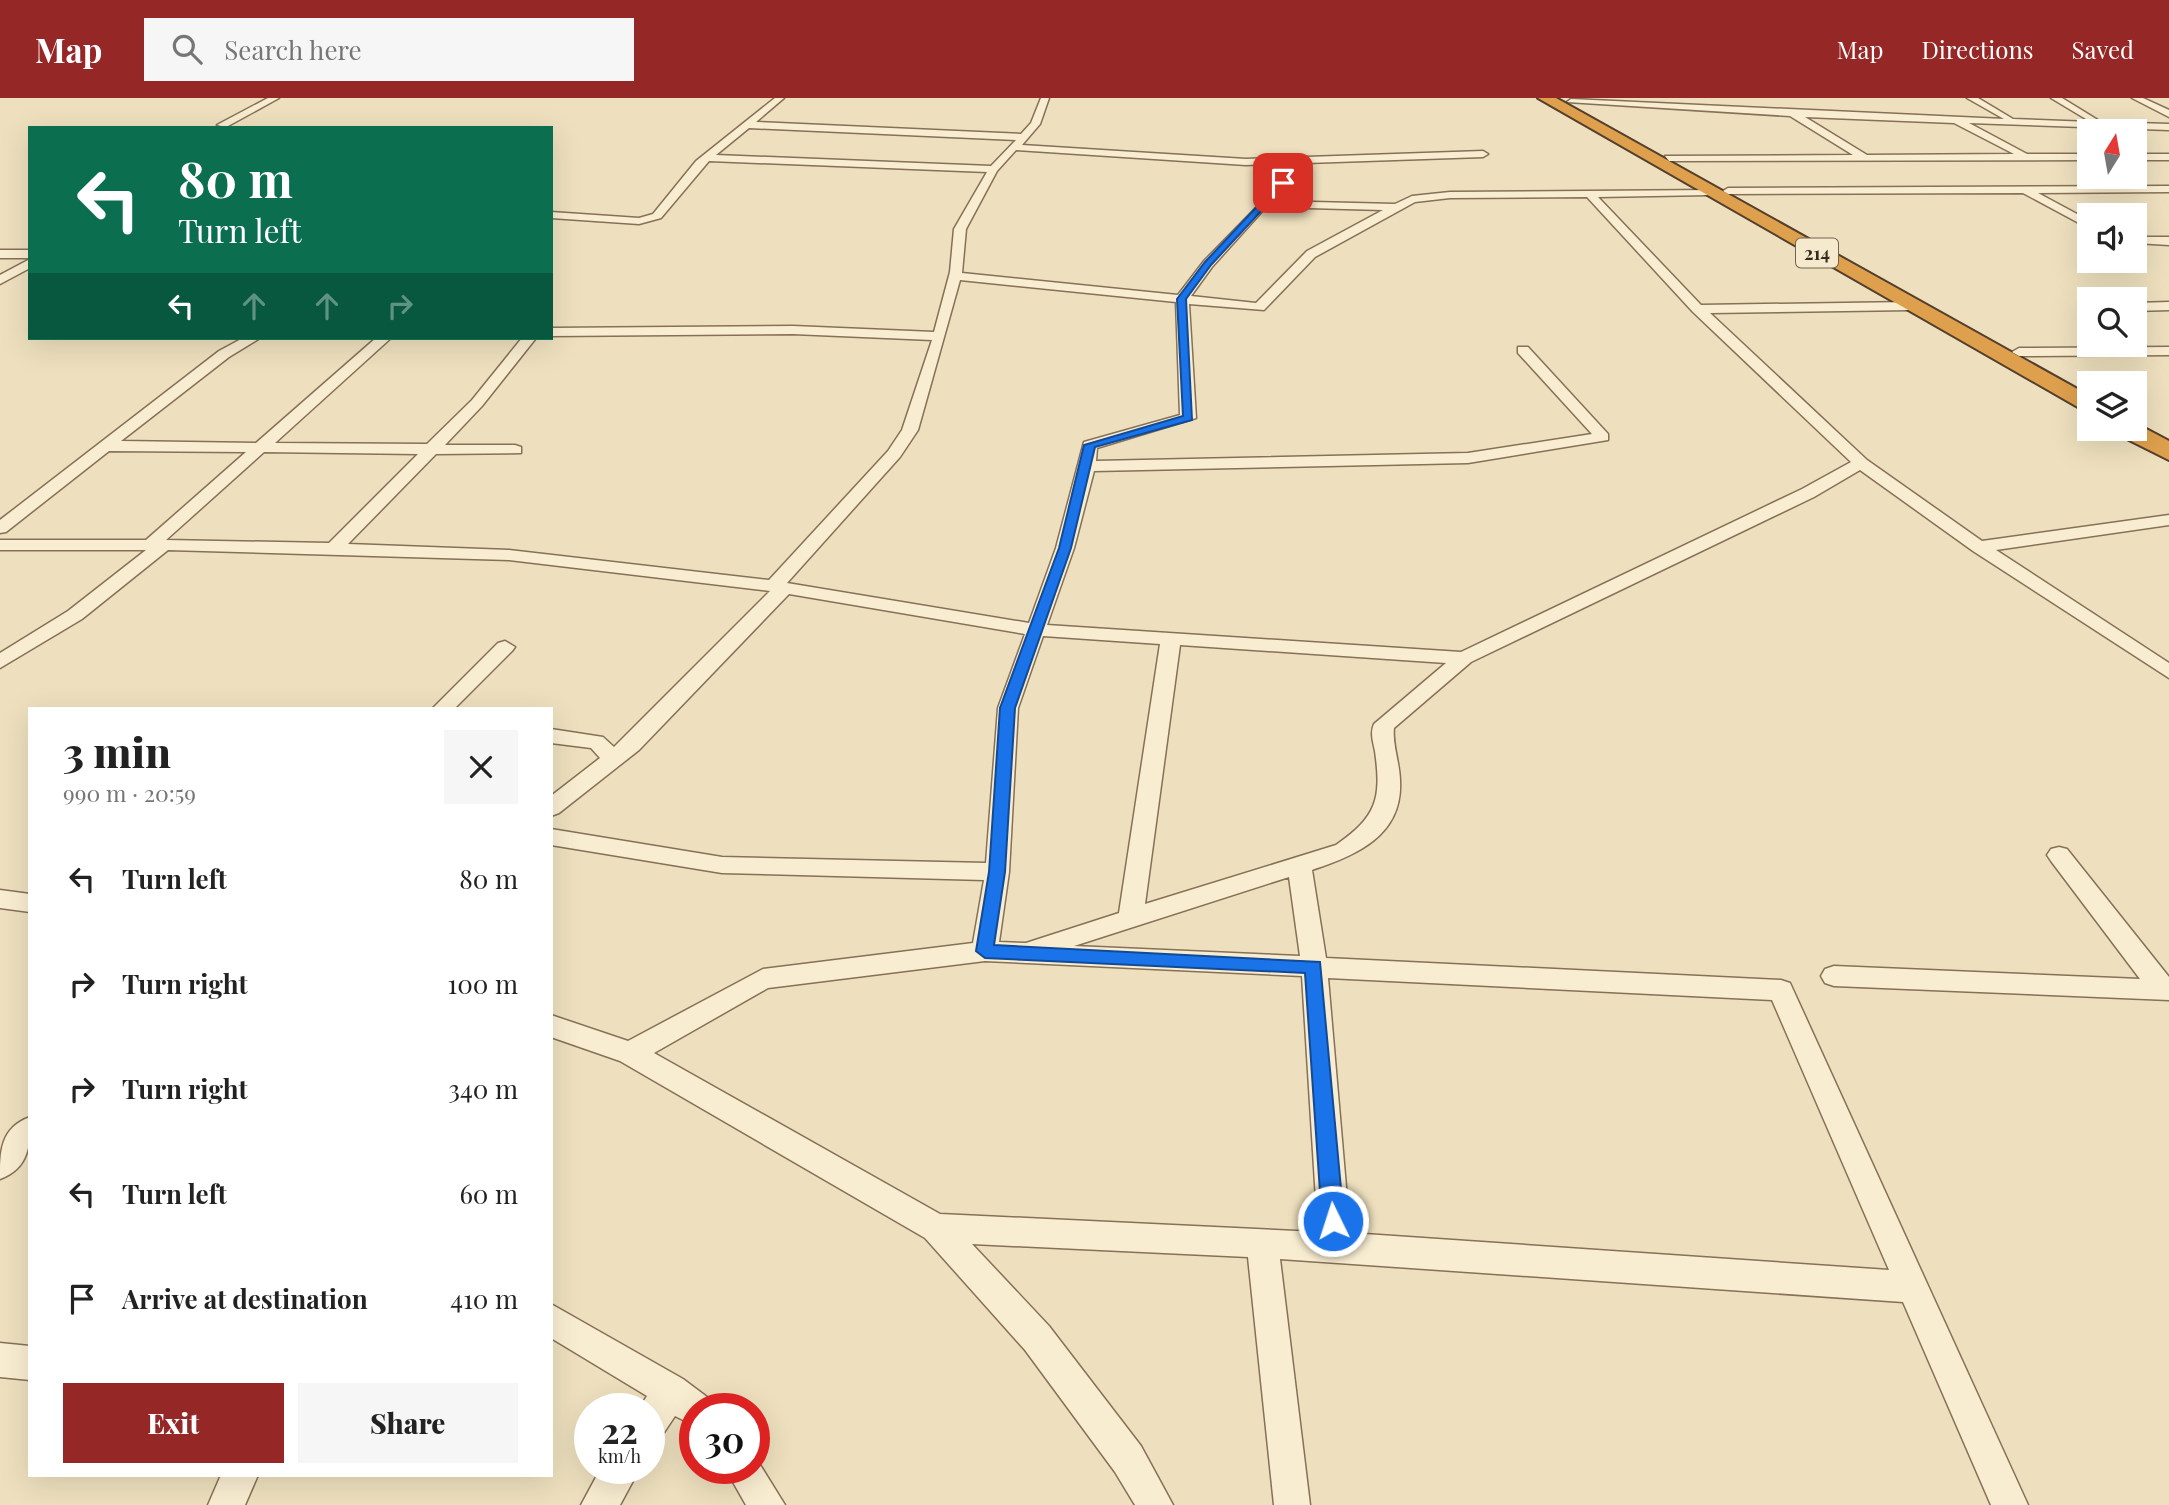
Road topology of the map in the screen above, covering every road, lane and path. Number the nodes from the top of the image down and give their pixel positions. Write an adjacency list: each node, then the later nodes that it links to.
1 (275, 98): 17 (street)
2 (780, 98): 16 (street)
3 (1045, 98): 20 (street)
4 (1545, 98): 41 (highway, 214)
5 (1971, 98): 14 (street)
6 (2055, 98): 13 (street)
7 (2136, 98): 11 (street)
8 (1568, 100): 9 (street); 25 (highway, 214)
9 (1647, 102): 10 (street)
10 (1791, 113): 12 (street); 26 (street)
11 (2169, 114)
12 (1951, 118): 14 (street); 27 (street)
13 (2094, 119)
14 (2015, 121): 15 (street)
15 (2077, 123)
16 (749, 125): 20 (street); 24 (street)
17 (223, 126)
18 (2147, 126): 19 (street)
19 (2169, 127)
20 (1019, 142): 21 (street); 29 (street)
21 (1483, 154)
22 (2147, 157): 23 (street)
23 (2169, 157)
24 (708, 158): 29 (street); 45 (street)
25 (1668, 158): 26 (street); 41 (highway, 214)
26 (1866, 158): 27 (street); 31 (street)
27 (2028, 158): 28 (street); 30 (street)
28 (2077, 158)
29 (994, 169): 52 (street)
30 (2051, 170)
31 (1885, 171)
32 (1895, 177): 39 (street)
33 (2062, 177): 35 (street)
34 (1283, 183): 43 (street)
35 (2077, 185)
36 (2085, 189): 40 (street)
37 (2147, 189): 38 (street)
38 (2169, 189)
39 (1915, 190): 40 (street); 41 (street)
40 (2024, 190): 46 (street)
41 (1718, 192): 42 (street); 55 (highway, 214); 66 (highway, 214)
42 (1591, 195): 44 (street); 58 (street)
43 (1264, 204): 44 (street); 54 (street)
44 (1395, 207): 54 (street)
45 (553, 215)
46 (2077, 219)
47 (2147, 240): 48 (street)
48 (2169, 241)
49 (0, 254): 50 (street)
50 (28, 254)
51 (27, 266): 53 (street)
52 (955, 276): 54 (street); 60 (street)
53 (0, 280)
54 (1182, 299): 78 (street)
55 (1910, 306): 58 (street); 68 (highway, 214)
56 (2169, 306): 57 (street)
57 (2147, 307)
58 (1698, 309): 77 (street)
59 (553, 332): 60 (street)
60 (940, 336): 85 (street)
61 (249, 340): 72 (street)
62 (382, 340): 73 (street)
63 (527, 340): 74 (street)
64 (1523, 350): 78 (street)
65 (2169, 351): 66 (street)
66 (2019, 352): 67 (highway, 214)
67 (2077, 384)
68 (2077, 400)
69 (2147, 422): 70 (highway)
70 (2169, 434)
71 (2147, 440): 76 (highway)
72 (109, 446): 73 (street); 80 (street)
73 (261, 447): 74 (street); 82 (street)
74 (430, 449): 75 (street); 84 (street)
75 (515, 450)
76 (2169, 452)
77 (1861, 463): 83 (street); 89 (street)
78 (1087, 466): 86 (street)
79 (2169, 520): 83 (street)
80 (0, 528)
81 (0, 545): 82 (street)
82 (157, 545): 84 (street); 90 (street)
83 (1979, 547): 91 (street)
84 (333, 549): 85 (street)
85 (779, 587): 86 (street); 94 (street)
86 (1034, 630): 87 (street); 99 (street)
87 (1171, 638): 89 (street); 102 (street)
88 (505, 647): 92 (street)
89 (1464, 658): 98 (street)
90 (0, 662)
91 (2169, 672)
92 (444, 707)
93 (553, 736): 94 (street)
94 (612, 760): 95 (street)
95 (555, 800)
96 (553, 837): 99 (street)
97 (2059, 855): 107 (street)
98 (1299, 864): 102 (street); 105 (street)
99 (997, 872): 103 (street)
100 (0, 899): 101 (street)
101 (28, 903)
102 (1131, 915): 104 (street)
103 (985, 951): 104 (street); 109 (street)
104 (1023, 952): 105 (street)
105 (1314, 967): 114 (street); 115 (street)
106 (1834, 976): 107 (street)
107 (2166, 990)
108 (553, 1027): 109 (street)
109 (630, 1053): 112 (street)
110 (28, 1131): 111 (street)
111 (0, 1166)
112 (936, 1228): 113 (street); 126 (street)
113 (1262, 1243): 114 (street); 127 (street)
114 (1335, 1247): 115 (street)
115 (1914, 1287): 128 (street)
116 (553, 1321): 119 (street)
117 (0, 1360): 118 (street)
118 (28, 1363)
119 (679, 1398)
120 (239, 1477): 123 (street)
121 (612, 1484): 124 (street)
122 (753, 1484): 125 (street)
123 (226, 1505)
124 (599, 1505)
125 (767, 1505)
126 (1156, 1505)
127 (1293, 1505)
128 (2010, 1505)

